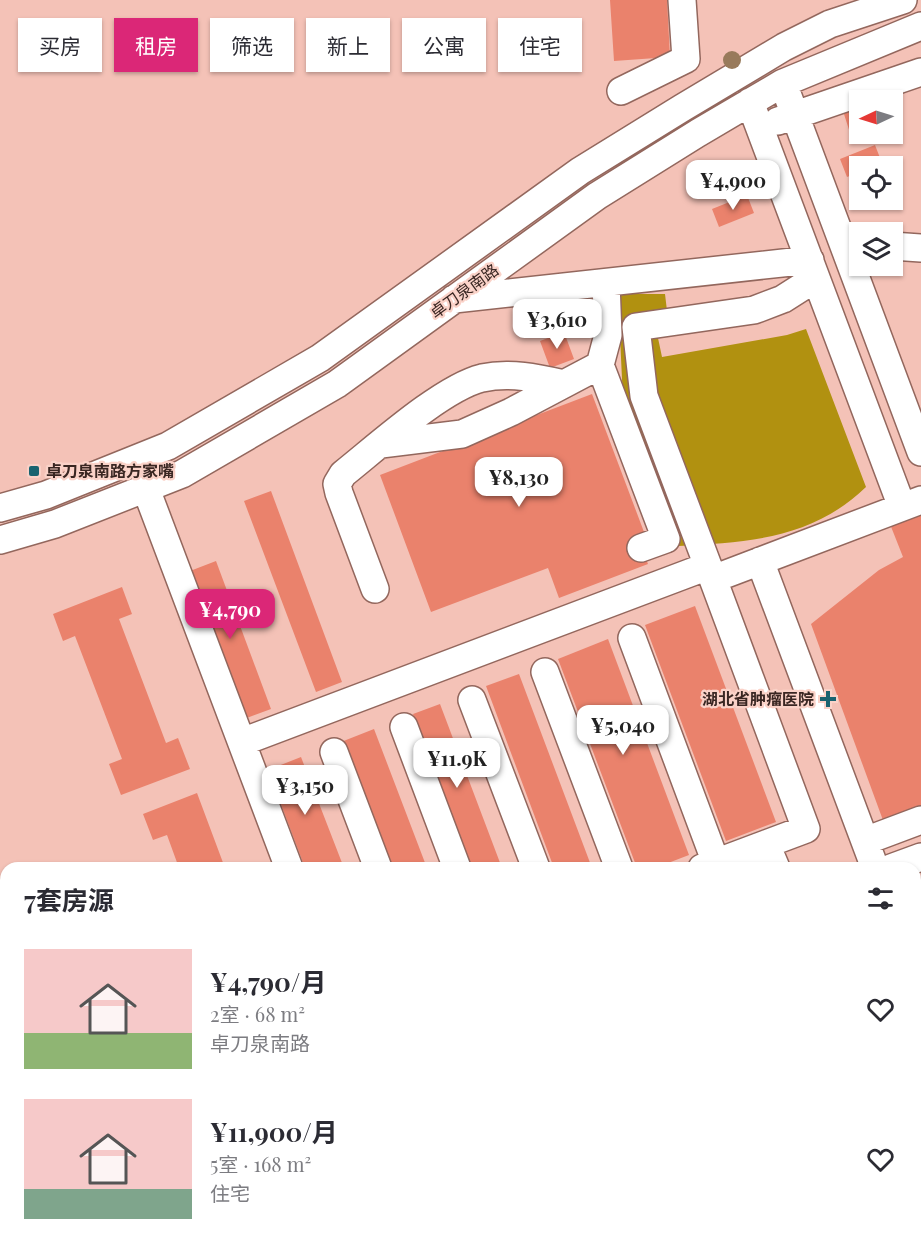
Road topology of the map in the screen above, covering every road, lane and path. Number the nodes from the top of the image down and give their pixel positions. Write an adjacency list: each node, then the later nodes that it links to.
1 (682, 0): 10 (street)
2 (903, 0): 3 (street, 卓刀泉南路)
3 (857, 7): 4 (street, 卓刀泉南路); 6 (street)
4 (829, 12): 7 (street); 26 (street, 卓刀泉南路)
5 (921, 26): 6 (street, 卓刀泉南路)
6 (864, 48): 7 (street, 卓刀泉南路)
7 (837, 59): 9 (street, 卓刀泉南路)
8 (921, 72): 12 (street)
9 (783, 83): 11 (street, 卓刀泉南路); 12 (street)
10 (621, 91)
11 (750, 102): 13 (street); 19 (street, 卓刀泉南路)
12 (795, 115): 13 (street); 14 (street)
13 (760, 127): 17 (street)
14 (848, 233): 23 (street)
15 (903, 247): 16 (street)
16 (921, 248)
17 (813, 269): 18 (street); 25 (street); 30 (street)
18 (606, 283): 19 (street); 20 (street)
19 (453, 299): 24 (street, 卓刀泉南路)
20 (600, 365): 21 (street); 28 (street)
21 (564, 384): 22 (street); 22 (street)
22 (381, 444): 31 (street)
23 (921, 452)
24 (146, 489): 27 (street, 卓刀泉南路); 36 (street)
25 (911, 504): 29 (street)
26 (0, 508)
27 (0, 540)
28 (641, 548)
29 (760, 561): 30 (street); 39 (street)
30 (710, 573): 36 (street); 40 (street)
31 (375, 589)
32 (632, 638): 46 (street)
33 (545, 672): 45 (street)
34 (472, 700): 44 (street)
35 (404, 727): 43 (street)
36 (242, 742): 41 (street)
37 (334, 752): 42 (street)
38 (921, 820): 39 (street)
39 (865, 841): 48 (street)
40 (771, 856): 47 (street)
41 (287, 862)
42 (376, 862)
43 (455, 862)
44 (534, 862)
45 (617, 862)
46 (708, 862)
47 (734, 862)
48 (873, 862)

